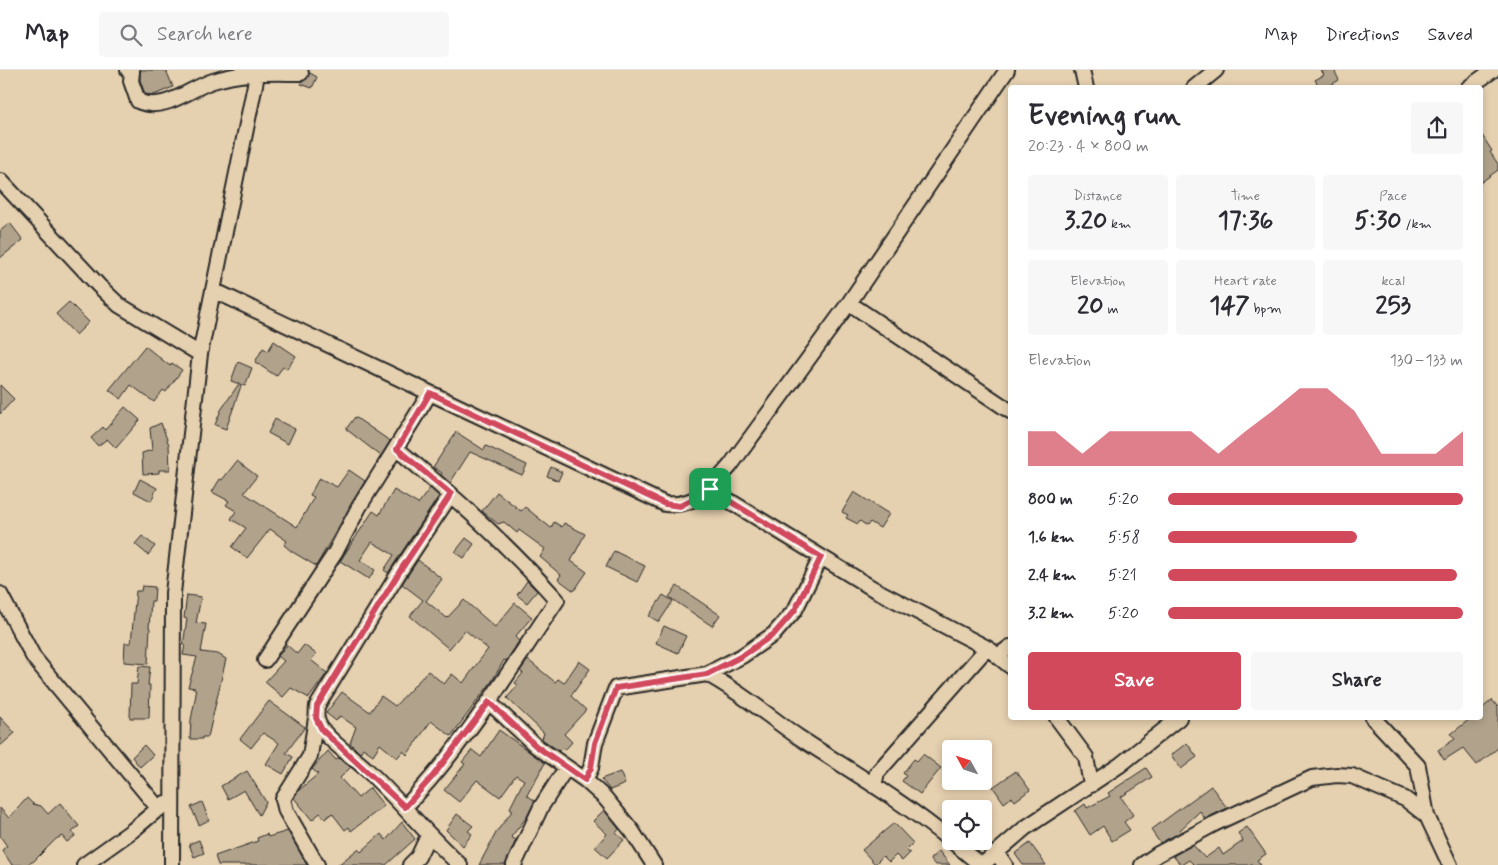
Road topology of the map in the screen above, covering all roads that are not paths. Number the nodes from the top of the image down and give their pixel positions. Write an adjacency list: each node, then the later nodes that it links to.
1 (128, 70): 6 (street)
2 (1007, 70): 13 (street)
3 (1082, 70): 8 (street)
4 (1216, 70): 9 (street)
5 (1493, 70): 10 (street)
6 (258, 71): 7 (street); 12 (street)
7 (301, 73)
8 (1085, 85)
9 (1198, 85)
10 (1472, 85)
11 (1, 181): 14 (street)
12 (213, 290): 14 (street); 15 (street)
13 (849, 302): 16 (street); 18 (street)
14 (200, 354): 37 (street)
15 (430, 393): 17 (street); 18 (street)
16 (1008, 410)
17 (397, 449): 19 (street); 25 (street)
18 (710, 489): 20 (street)
19 (451, 494): 28 (street); 29 (street)
20 (821, 557): 22 (street); 27 (street)
21 (0, 594): 39 (street)
22 (986, 648): 24 (street); 36 (street)
23 (1008, 648): 24 (street)
24 (998, 656): 26 (street)
25 (265, 660)
26 (1008, 664)
27 (707, 674): 34 (street); 36 (street)
28 (489, 702): 33 (street); 38 (street)
29 (316, 718): 38 (street); 47 (street)
30 (1058, 720): 35 (street)
31 (1176, 720): 35 (street)
32 (1375, 720): 40 (street)
33 (566, 768): 34 (street); 50 (street)
34 (585, 780): 51 (street)
35 (1091, 785): 44 (street)
36 (874, 786): 41 (street)
37 (172, 795): 39 (street); 46 (street)
38 (405, 807): 42 (street)
39 (159, 809): 45 (street)
40 (1427, 816): 53 (street); 54 (street)
41 (942, 834)
42 (428, 836): 48 (street); 49 (street)
43 (963, 850): 52 (street)
44 (1001, 859): 52 (street)
45 (84, 865)
46 (172, 865)
47 (317, 865)
48 (410, 865)
49 (460, 865)
50 (514, 865)
51 (654, 865)
52 (982, 865)
53 (1142, 865)
54 (1450, 865)

